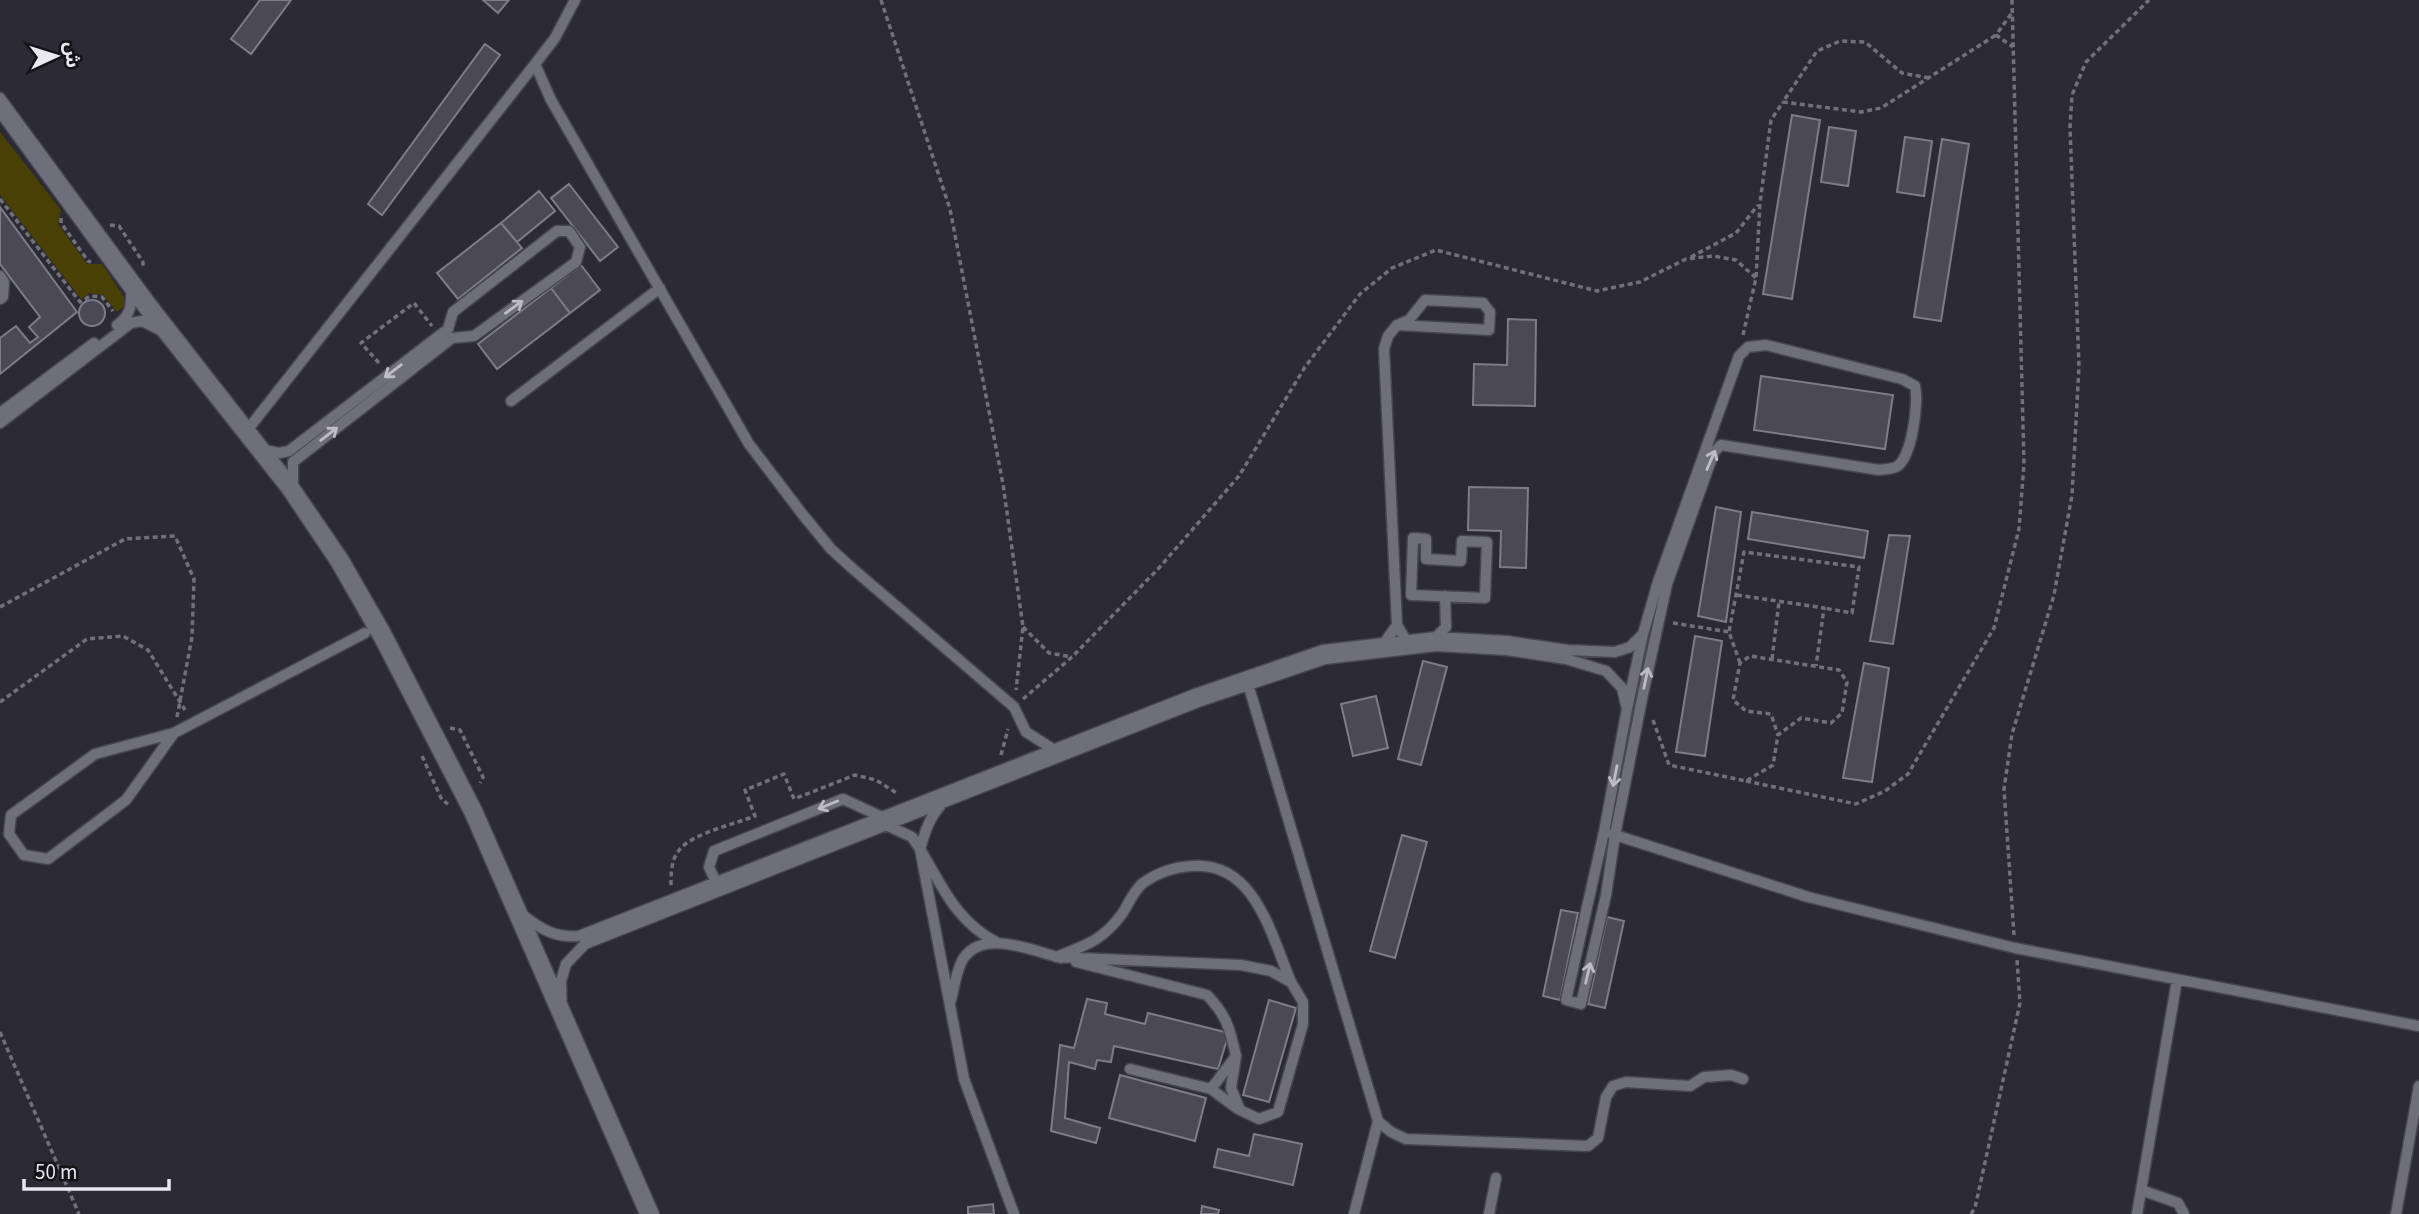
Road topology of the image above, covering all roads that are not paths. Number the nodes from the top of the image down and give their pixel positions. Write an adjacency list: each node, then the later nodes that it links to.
1 (575, 0): 2 (lane)
2 (535, 64): 6 (lane); 14 (lane)
3 (0, 97): 14 (lane)
4 (0, 111): 7 (lane)
5 (0, 276): 8 (lane)
6 (660, 288): 11 (lane); 31 (lane)
7 (131, 290): 10 (lane); 12 (lane)
8 (0, 299)
9 (1397, 325): 9 (lane); 19 (lane)
10 (161, 330): 13 (lane); 18 (lane)
11 (510, 401)
12 (0, 413)
13 (0, 423)
14 (249, 428): 15 (lane)
15 (265, 450): 16 (lane); 16 (lane, one-way to 15)
16 (293, 485): 39 (lane)
17 (1445, 596): 17 (lane); 20 (lane)
18 (366, 615): 21 (lane); 24 (lane)
19 (1398, 625): 26 (lane); 27 (lane)
20 (1446, 626): 23 (lane); 25 (lane)
21 (365, 633): 24 (lane); 30 (lane)
22 (1643, 634): 25 (lane); 29 (lane); 34 (lane, one-way to 22)
23 (1436, 637): 25 (lane); 26 (lane)
24 (379, 638): 38 (lane)
25 (1456, 638)
26 (1406, 640): 27 (lane)
27 (1385, 642): 31 (lane)
28 (1248, 684): 29 (lane); 32 (lane); 54 (lane)
29 (1627, 709): 34 (lane, one-way to 34)
30 (174, 733): 30 (lane)
31 (1053, 750): 33 (lane)
32 (944, 803): 33 (lane); 35 (lane)
33 (884, 821): 35 (lane); 36 (lane); 36 (lane, one-way to 36); 37 (lane)
34 (1610, 834): 34 (lane, one-way to 34); 42 (lane)
35 (920, 849): 40 (lane); 44 (lane)
36 (716, 882): 37 (lane); 39 (lane)
37 (731, 886): 45 (lane)
38 (512, 909): 39 (lane); 46 (lane)
39 (524, 915): 45 (lane)
40 (996, 942): 41 (lane); 44 (lane)
41 (1056, 957): 43 (lane); 43 (lane); 48 (lane)
42 (2177, 980): 47 (lane); 56 (lane)
43 (1291, 982): 53 (lane)
44 (950, 1004): 59 (lane)
45 (563, 1006): 46 (lane); 58 (lane)
46 (562, 1025): 57 (lane)
47 (2419, 1026)
48 (1236, 1056): 52 (lane); 53 (lane)
49 (1130, 1069): 52 (lane)
50 (1743, 1079): 54 (lane)
51 (2419, 1086): 64 (lane)
52 (1211, 1090): 53 (lane)
53 (1240, 1110)
54 (1378, 1121): 60 (lane)
55 (1496, 1178): 61 (lane)
56 (2141, 1190): 62 (lane); 63 (lane)
57 (645, 1214)
58 (654, 1214)
59 (1014, 1214)
60 (1354, 1214)
61 (1489, 1214)
62 (2137, 1214)
63 (2184, 1214)
64 (2396, 1214)

